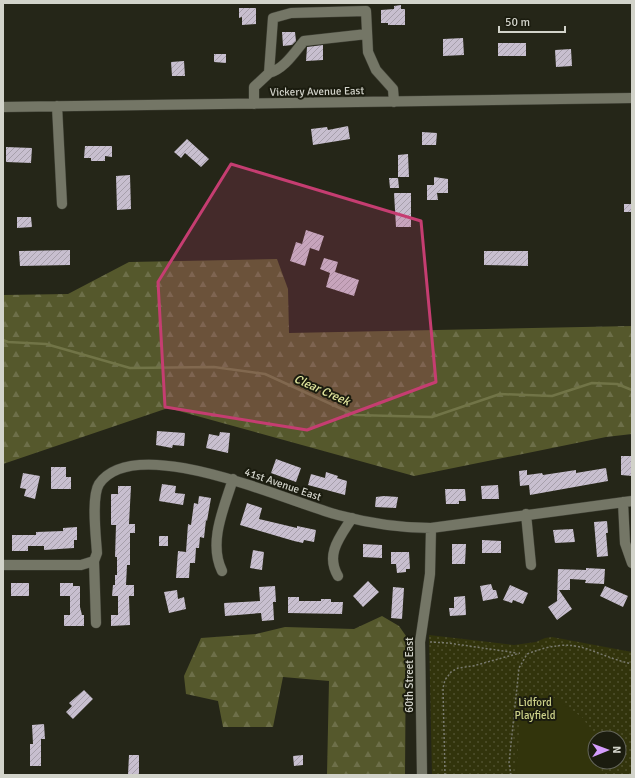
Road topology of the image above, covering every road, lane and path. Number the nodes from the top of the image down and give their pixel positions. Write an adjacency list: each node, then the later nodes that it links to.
1 (368, 34): 2 (street); 2 (street); 4 (street)
2 (269, 73): 5 (street)
3 (632, 98): 4 (street, Vickery Avenue East)
4 (394, 102): 5 (street, Vickery Avenue East)
5 (254, 104): 6 (street, Vickery Avenue East)
6 (57, 106): 7 (street, Vickery Avenue East); 8 (street)
7 (3, 107)
8 (62, 204)
9 (233, 479): 12 (street, 41st Avenue East); 14 (street, 41st Avenue East); 18 (street)
10 (627, 501): 11 (street, 41st Avenue East); 15 (street)
11 (526, 514): 13 (street, 41st Avenue East); 17 (street)
12 (352, 518): 13 (street, 41st Avenue East); 19 (street)
13 (431, 528): 21 (street, 60th Street East)
14 (94, 561): 16 (street); 20 (street, 41st Avenue East)
15 (632, 563)
16 (3, 565)
17 (531, 565)
18 (222, 571)
19 (338, 576)
20 (96, 622)
21 (420, 642): 22 (path); 25 (street, 60th Street East)
22 (520, 653): 23 (path); 26 (path)
23 (528, 654): 24 (path); 27 (path)
24 (632, 664)
25 (422, 775)
26 (445, 775)
27 (511, 775)

